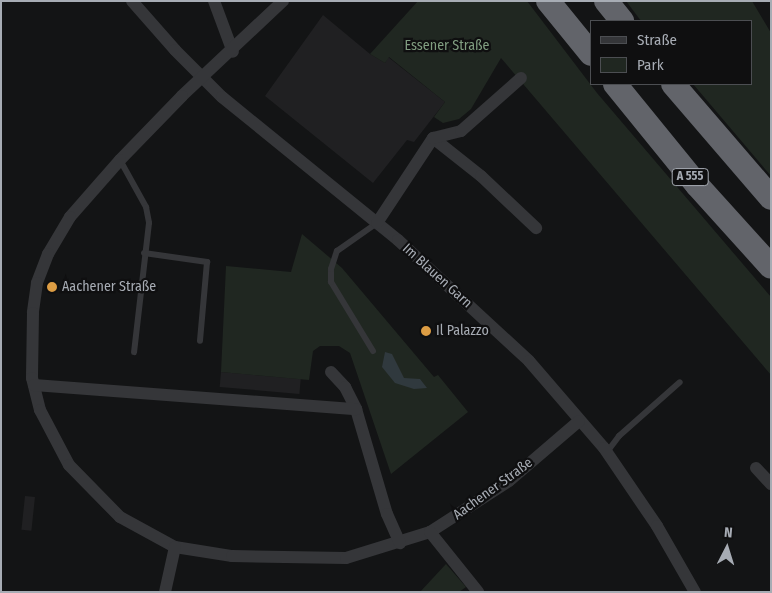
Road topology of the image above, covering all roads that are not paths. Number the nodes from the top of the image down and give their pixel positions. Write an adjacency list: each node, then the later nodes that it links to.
1 (132, 1): 9 (street, Im Blauen Garn)
2 (214, 1): 7 (street)
3 (283, 1): 7 (street, Aachener Straße)
4 (548, 1): 8 (highway)
5 (606, 1): 6 (highway)
6 (621, 20)
7 (232, 52): 9 (street, Aachener Straße)
8 (590, 53)
9 (203, 78): 14 (street, Aachener Straße); 16 (street, Im Blauen Garn)
10 (521, 78): 13 (street)
11 (616, 85): 19 (highway, A 555)
12 (675, 85): 15 (highway)
13 (433, 138): 16 (street); 17 (street)
14 (120, 160): 18 (lane); 25 (street, Aachener Straße)
15 (771, 198)
16 (377, 223): 21 (lane); 27 (street, Im Blauen Garn)
17 (536, 228)
18 (144, 253): 20 (lane); 22 (lane)
19 (771, 267)
20 (200, 341)
21 (373, 351)
22 (134, 352)
23 (331, 372): 26 (street)
24 (680, 382): 28 (lane)
25 (34, 385): 26 (street); 33 (street, Aachener Straße)
26 (356, 409): 32 (street)
27 (580, 421): 28 (street, Im Blauen Garn); 31 (street, Aachener Straße)
28 (607, 452): 36 (street, Im Blauen Garn)
29 (756, 468): 30 (street)
30 (771, 484)
31 (430, 532): 32 (street, Aachener Straße); 35 (street)
32 (400, 544): 33 (street, Aachener Straße)
33 (175, 547): 34 (street)
34 (165, 592)
35 (478, 592)
36 (696, 592)

